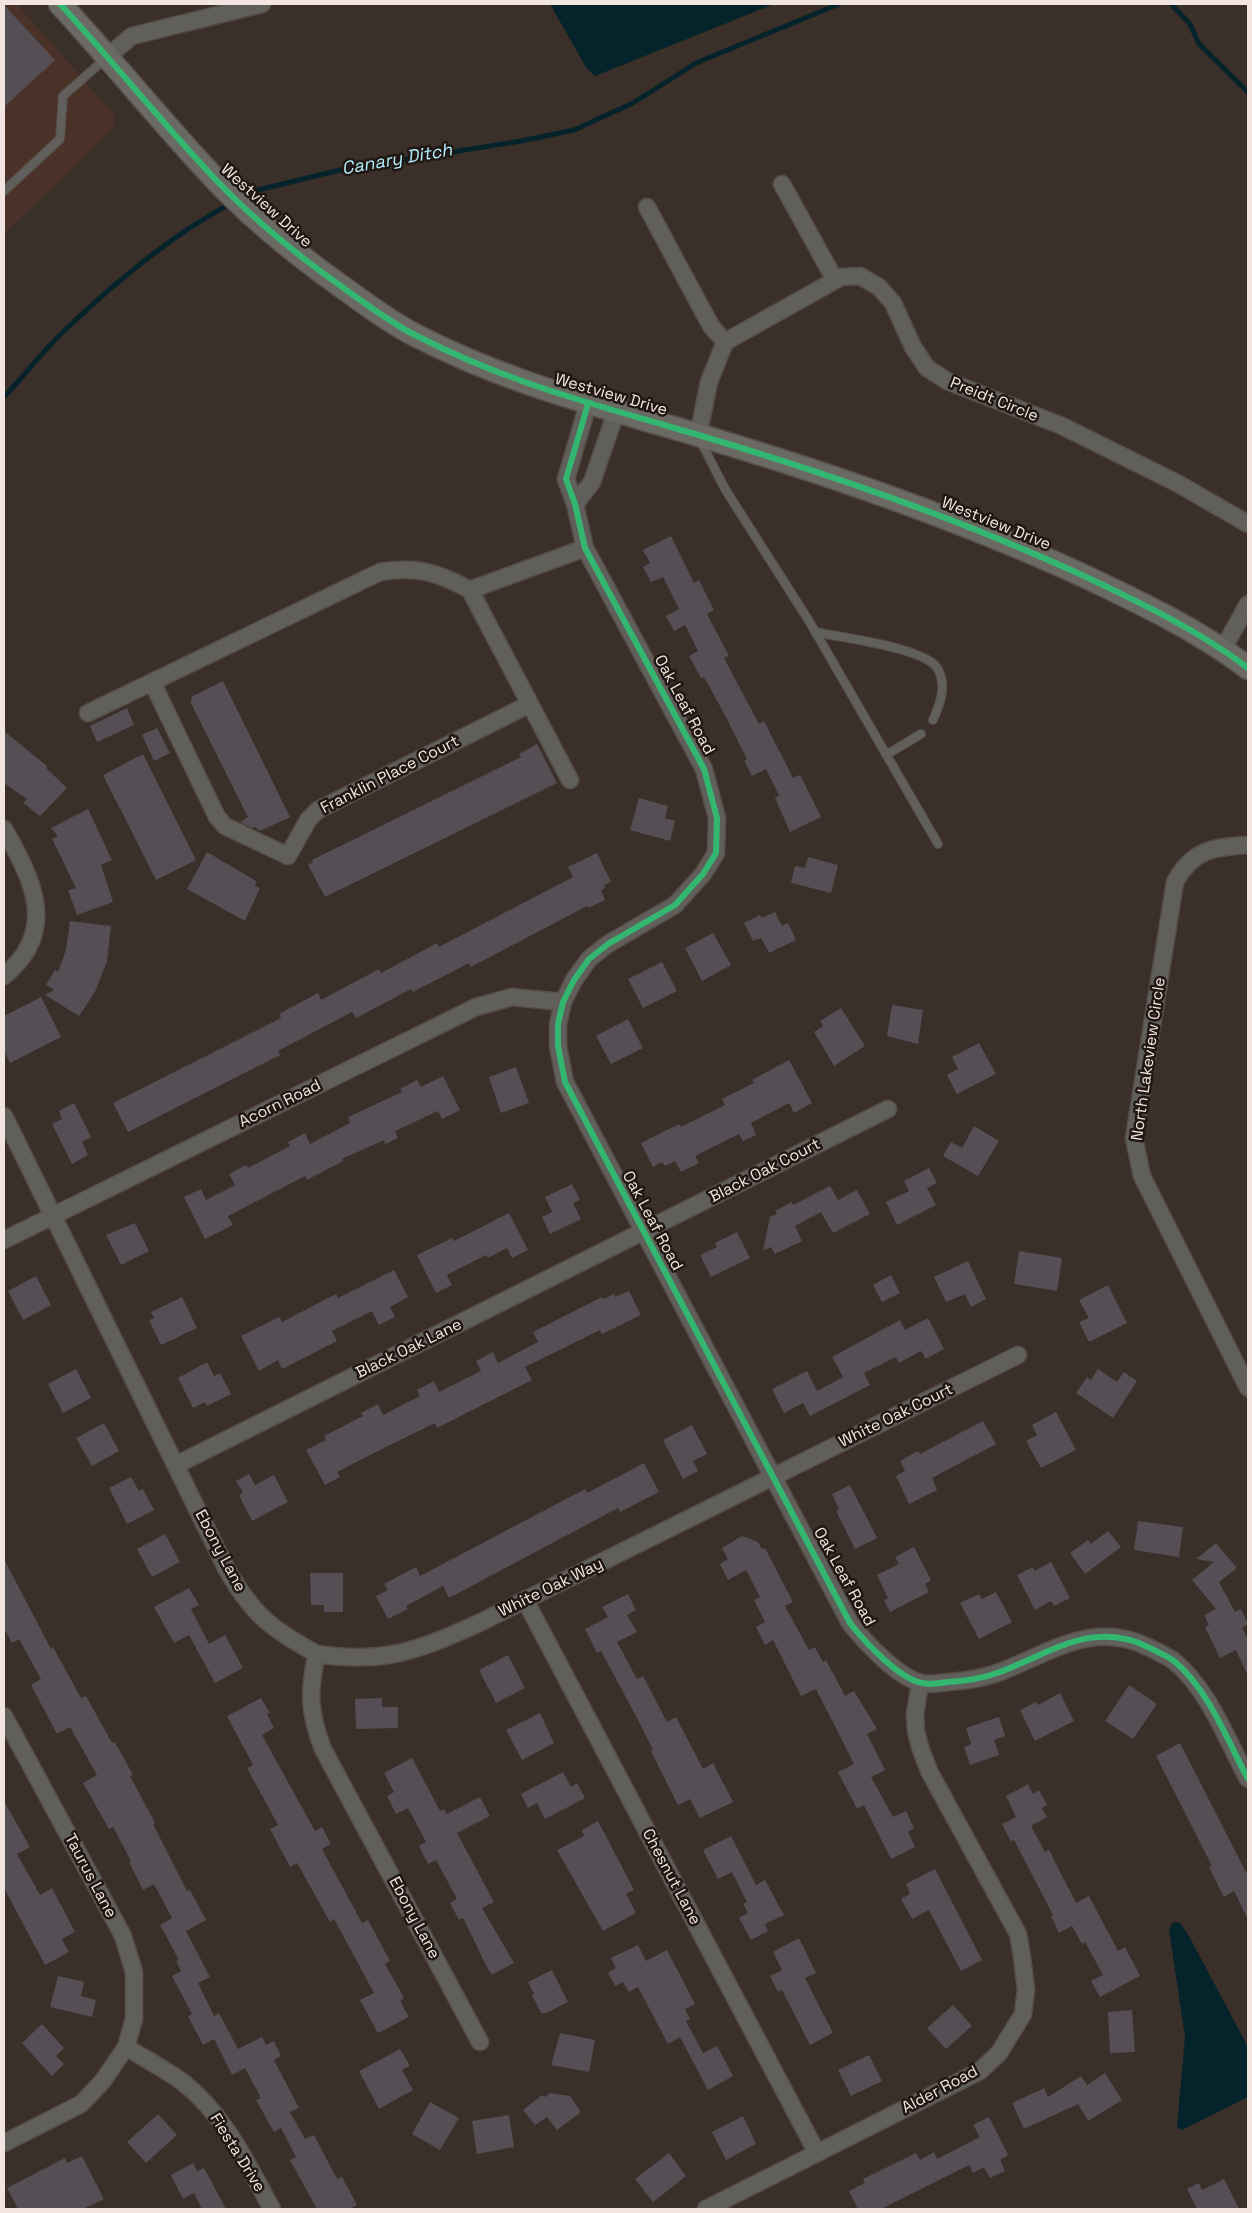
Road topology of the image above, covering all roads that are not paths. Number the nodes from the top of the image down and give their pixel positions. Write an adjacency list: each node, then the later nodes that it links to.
1 (60, 4): 3 (street, Westview Drive)
2 (262, 4): 3 (street)
3 (108, 56): 5 (lane); 9 (street, Westview Drive)
4 (782, 184): 7 (street)
5 (4, 191)
6 (647, 207): 8 (street)
7 (835, 280): 8 (street, Preidt Circle); 13 (street, Preidt Circle)
8 (725, 342): 11 (street)
9 (588, 404): 10 (street, Westview Drive); 12 (street, Oak Leaf Road)
10 (616, 412): 11 (street, Westview Drive); 12 (street)
11 (698, 436): 17 (lane); 18 (street, Westview Drive)
12 (575, 504): 14 (street, Oak Leaf Road)
13 (1248, 524)
14 (585, 548): 15 (street); 31 (street, Oak Leaf Road)
15 (470, 590): 20 (street); 21 (street)
16 (1248, 604): 18 (street)
17 (815, 632): 23 (lane); 25 (lane)
18 (1223, 648): 19 (street, Westview Drive)
19 (1248, 668)
20 (152, 682): 21 (street, Franklin Place Court); 22 (street)
21 (530, 704): 26 (street)
22 (88, 713)
23 (933, 720)
24 (921, 734): 25 (lane)
25 (886, 755): 28 (lane)
26 (570, 780)
27 (4, 829): 30 (street)
28 (938, 844)
29 (1248, 846): 38 (street, North Lakeview Circle)
30 (4, 976)
31 (562, 1002): 34 (street, Acorn Road); 35 (street, Oak Leaf Road)
32 (888, 1110): 35 (street, Black Oak Court)
33 (4, 1116): 34 (street, Ebony Lane)
34 (52, 1215): 36 (street, Acorn Road); 39 (street, Ebony Lane)
35 (643, 1233): 39 (street, Black Oak Lane); 40 (street, Oak Leaf Road)
36 (4, 1240)
37 (1018, 1355): 40 (street, White Oak Court)
38 (1248, 1388)
39 (176, 1465): 42 (street, Ebony Lane)
40 (774, 1477): 41 (street, White Oak Way); 43 (street, Oak Leaf Road)
41 (525, 1600): 42 (street, White Oak Way); 49 (street, Chesnut Lane)
42 (317, 1654): 46 (street, Ebony Lane)
43 (920, 1683): 45 (street); 49 (street, Alder Road)
44 (4, 1716): 47 (street, Taurus Lane)
45 (1248, 1779)
46 (480, 2042)
47 (126, 2047): 48 (street, Taurus Lane); 50 (street, Fiesta Drive)
48 (4, 2143)
49 (816, 2153): 51 (street, Alder Road)
50 (272, 2209)
51 (706, 2209)

